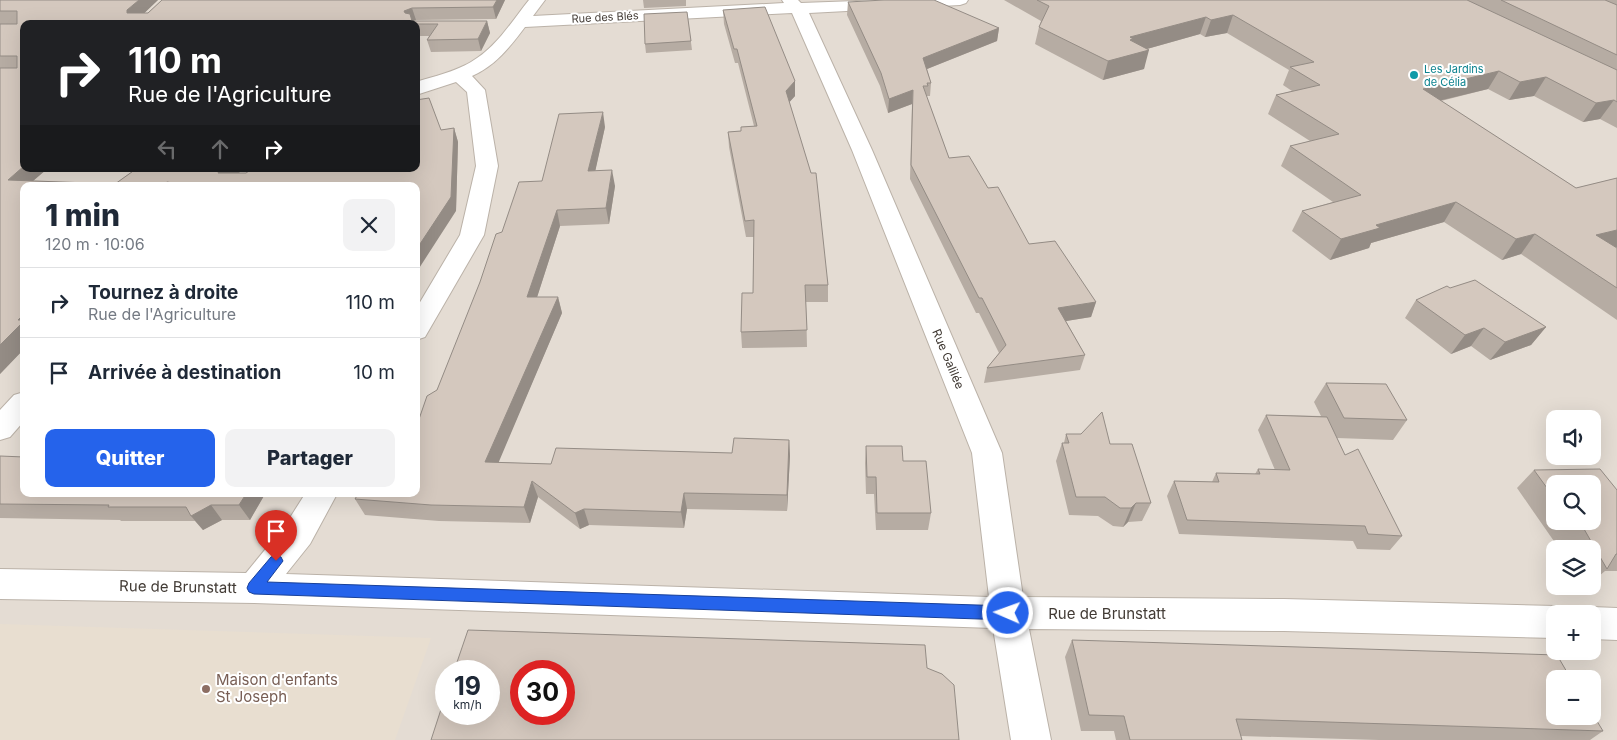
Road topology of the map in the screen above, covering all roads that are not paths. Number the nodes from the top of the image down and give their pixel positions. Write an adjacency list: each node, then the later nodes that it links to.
1 (537, 0): 4 (street)
2 (960, 0): 3 (street, Rue des Blés)
3 (794, 4): 4 (street, Rue des Blés); 14 (street, Rue Galilée)
4 (517, 24): 5 (street, Rue des Blés); 6 (street)
5 (496, 26)
6 (459, 74): 7 (street); 8 (street)
7 (421, 83)
8 (420, 324)
9 (20, 406): 10 (street)
10 (0, 429)
11 (319, 497): 13 (street)
12 (0, 584): 13 (street, Rue de Brunstatt)
13 (254, 588): 14 (street, Rue de Brunstatt)
14 (1008, 613): 15 (street, Rue de Brunstatt); 18 (street, Rue Galilée)
15 (1546, 622)
16 (1601, 623): 17 (street)
17 (1617, 624)
18 (1031, 740)

